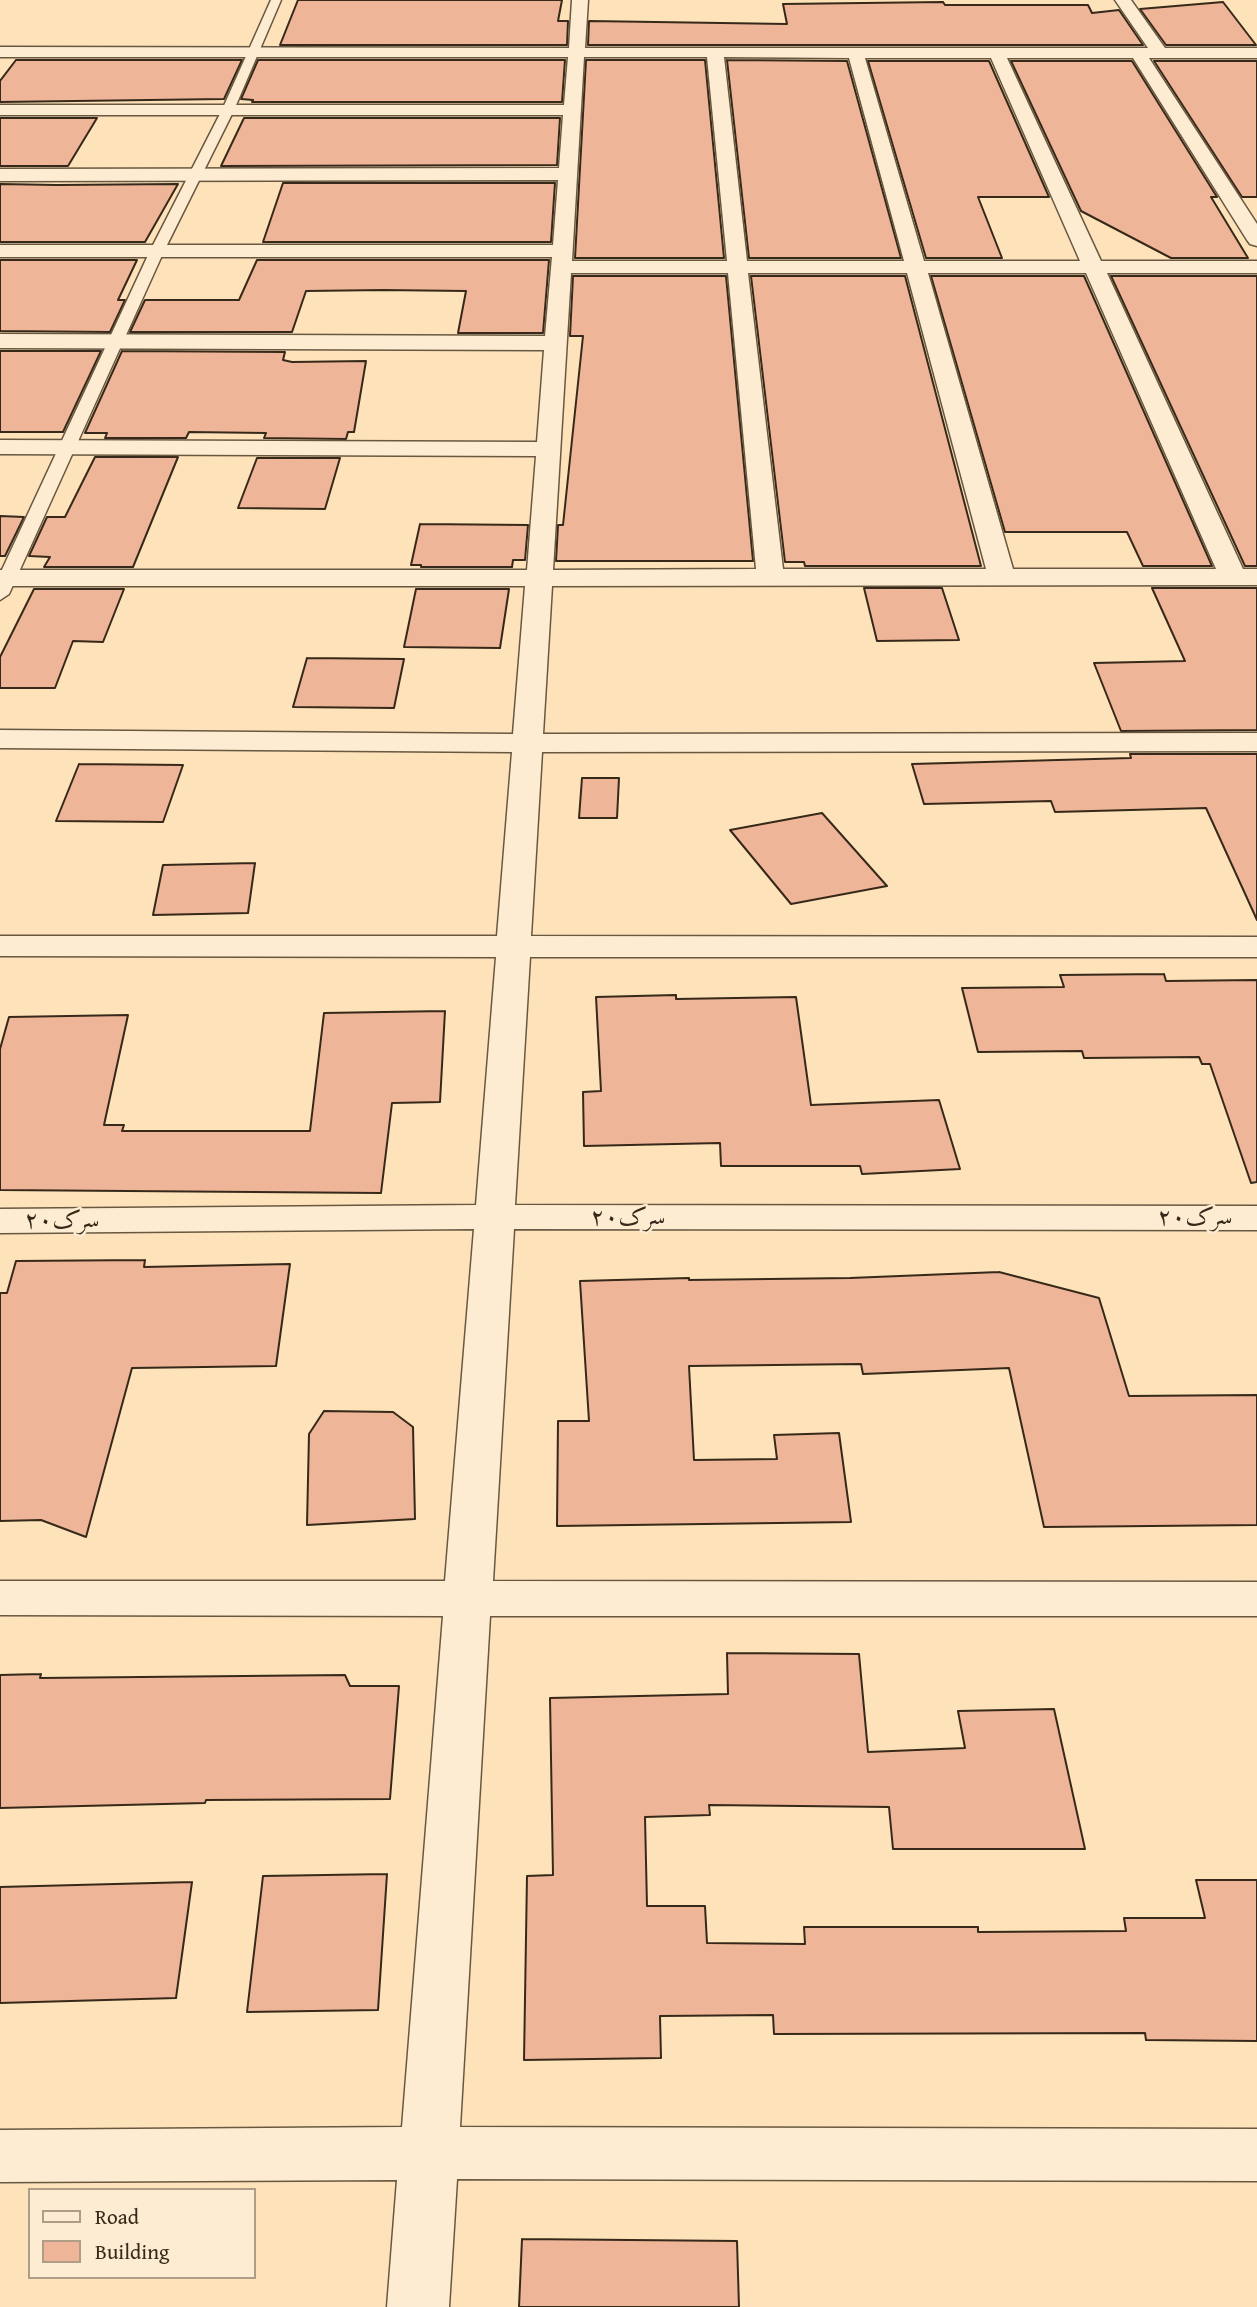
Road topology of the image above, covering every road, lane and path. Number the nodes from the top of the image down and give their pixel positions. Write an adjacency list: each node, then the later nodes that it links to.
1 (276, 0): 5 (lane)
2 (580, 0): 6 (street)
3 (1123, 0): 11 (street)
4 (0, 52): 5 (street)
5 (251, 52): 6 (street); 14 (lane)
6 (577, 52): 7 (street); 15 (street)
7 (715, 52): 8 (street); 23 (street)
8 (856, 53): 9 (street); 24 (street)
9 (997, 53): 10 (street); 25 (street)
10 (1138, 53): 11 (street); 19 (street)
11 (1160, 53): 12 (street)
12 (1257, 53)
13 (0, 110): 14 (street)
14 (228, 110): 15 (street); 18 (lane)
15 (573, 110): 16 (street)
16 (568, 174): 18 (street); 22 (street)
17 (0, 175): 18 (street)
18 (197, 175): 21 (lane)
19 (1257, 240)
20 (0, 251): 21 (street)
21 (157, 251): 22 (street); 28 (lane)
22 (562, 259): 23 (street); 29 (street)
23 (737, 267): 24 (street); 33 (street)
24 (916, 267): 25 (street); 34 (street)
25 (1093, 267): 26 (street); 35 (street)
26 (1257, 267)
27 (0, 341): 28 (street)
28 (116, 341): 29 (street); 31 (lane)
29 (556, 343): 32 (street)
30 (0, 447): 31 (street)
31 (67, 447): 32 (street); 37 (lane)
32 (548, 449): 36 (street)
33 (770, 577): 34 (street); 36 (street)
34 (1002, 577): 35 (street)
35 (1245, 577)
36 (538, 578): 37 (street); 40 (street)
37 (2, 583)
38 (0, 739): 40 (street)
39 (1257, 742): 40 (street)
40 (526, 743): 42 (street)
41 (0, 946): 42 (street)
42 (512, 946): 43 (street); 44 (street)
43 (1257, 947)
44 (494, 1217): 45 (street, سرک۲۰); 46 (street, سرک۲۰); 48 (street)
45 (1257, 1218)
46 (0, 1221)
47 (0, 1598): 48 (street)
48 (467, 1598): 49 (street); 50 (street)
49 (1257, 1599)
50 (429, 2153): 51 (street); 52 (street); 53 (street)
51 (1257, 2155)
52 (0, 2156)
53 (418, 2307)

